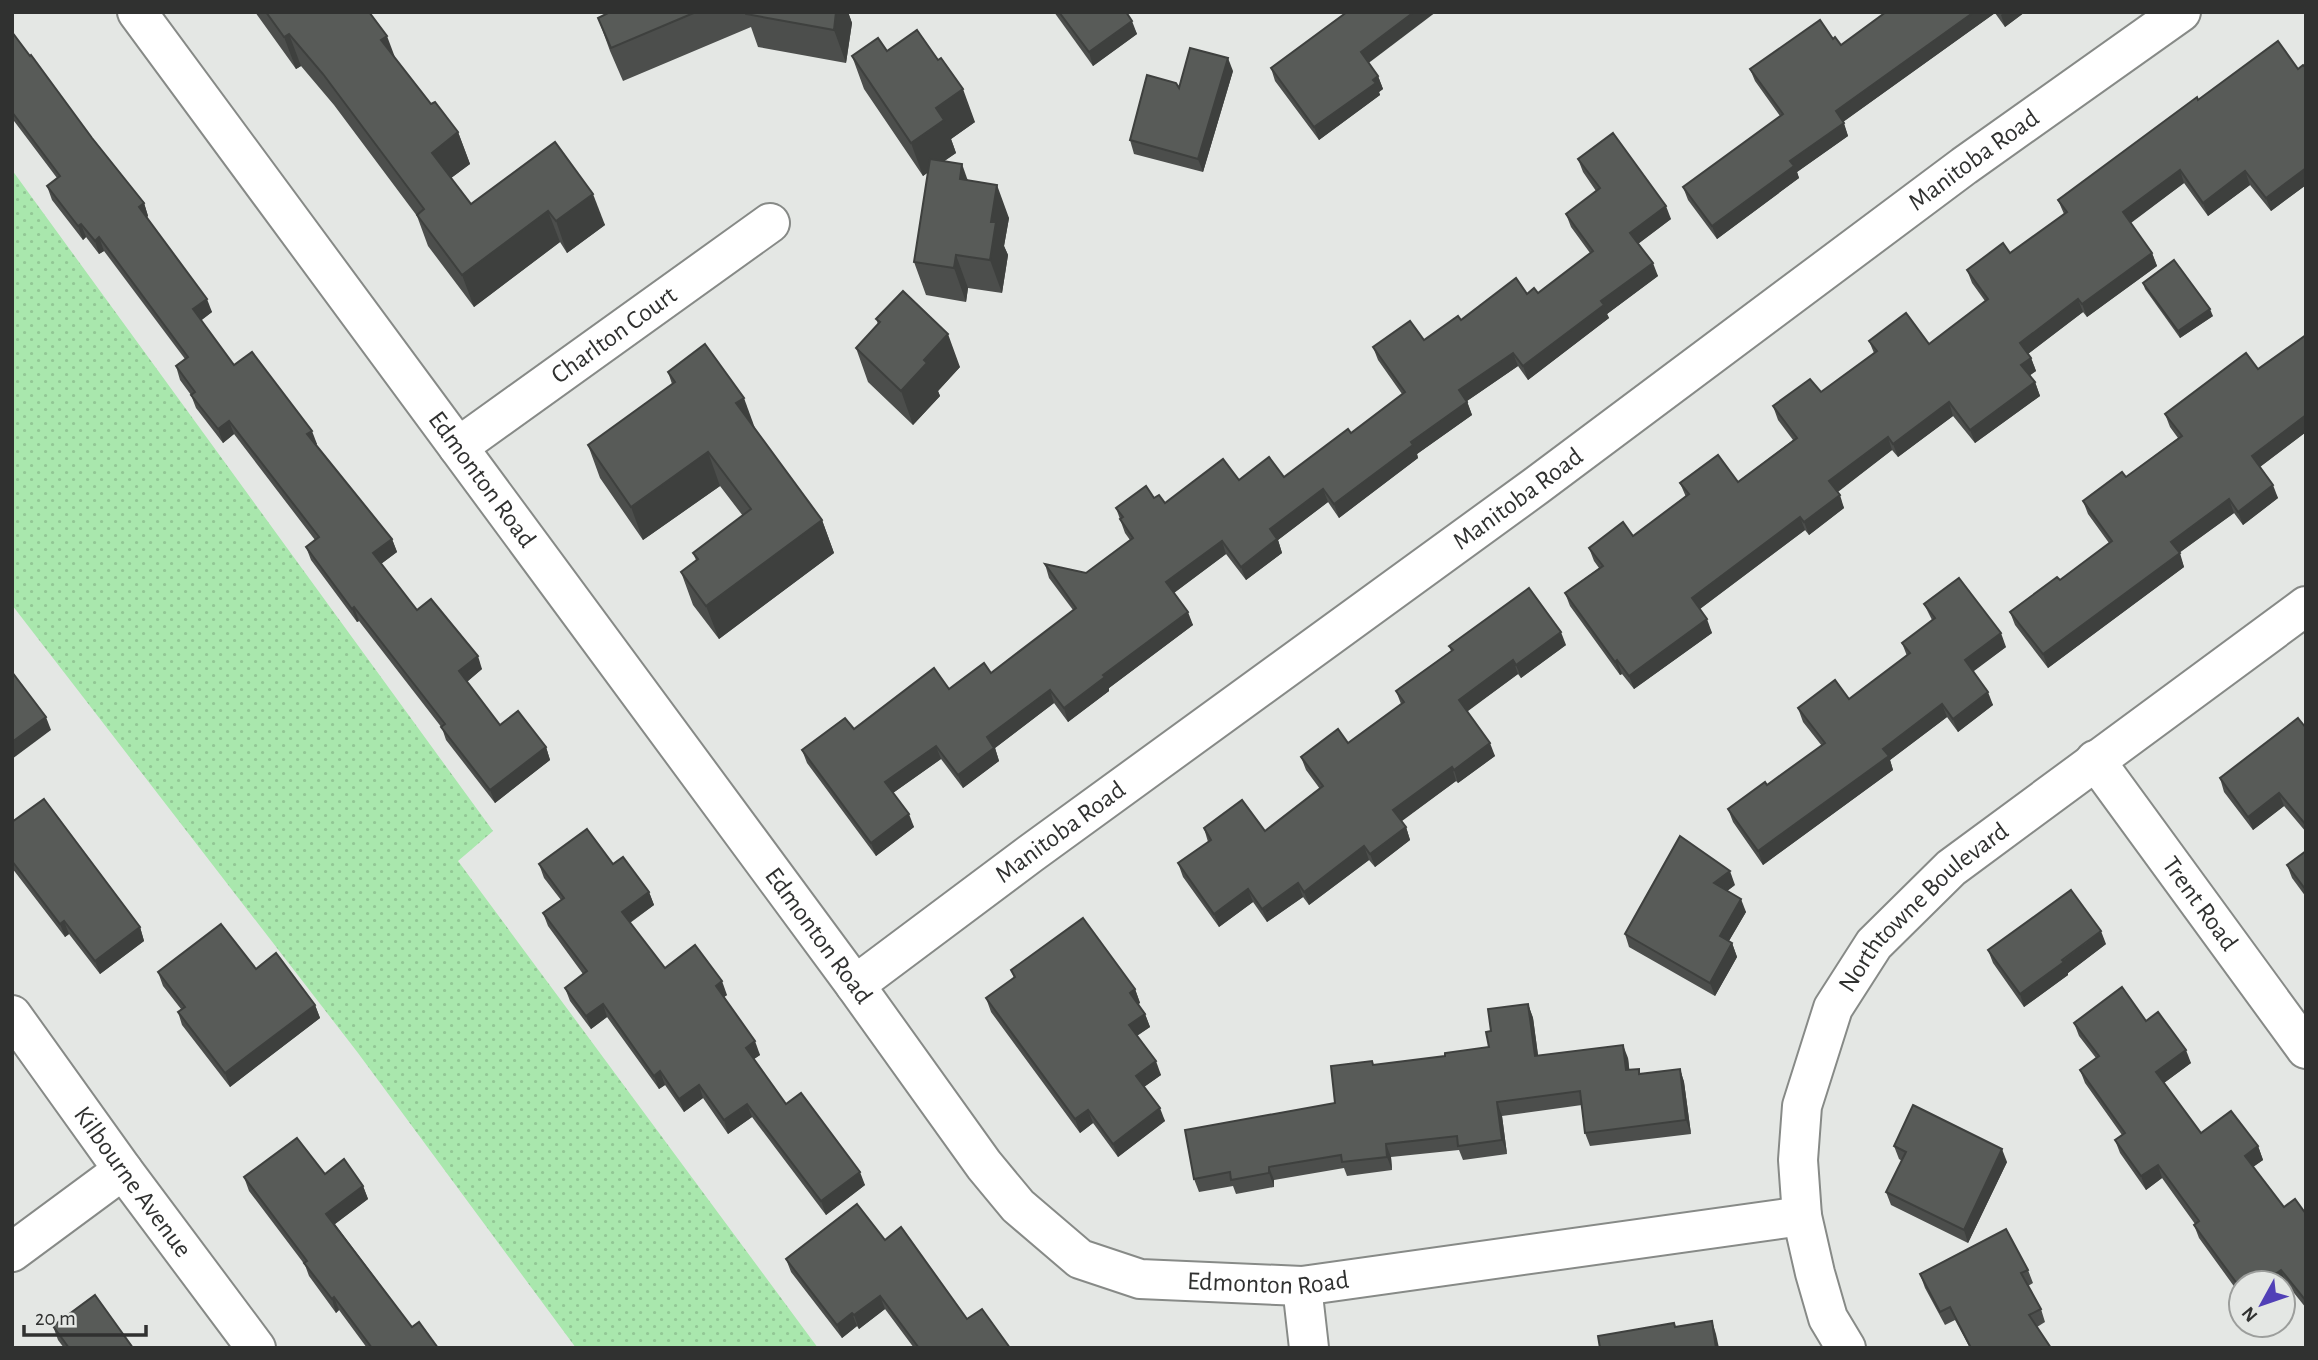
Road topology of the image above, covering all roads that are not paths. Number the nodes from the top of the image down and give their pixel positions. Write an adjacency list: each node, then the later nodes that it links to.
1 (137, 12): 4 (street, Edmonton Road)
2 (2181, 12): 7 (street, Manitoba Road)
3 (771, 223): 4 (street, Charlton Court)
4 (458, 447): 7 (street, Edmonton Road)
5 (2306, 606): 6 (street, Northtowne Boulevard)
6 (2095, 760): 9 (street, Trent Road); 11 (street, Northtowne Boulevard)
7 (855, 985): 13 (street, Edmonton Road)
8 (12, 1016): 10 (street, Kilbourne Avenue)
9 (2306, 1048)
10 (123, 1170): 12 (street); 14 (street, Kilbourne Avenue)
11 (1802, 1216): 13 (street, Edmonton Road); 16 (street, Northtowne Boulevard)
12 (12, 1252)
13 (1302, 1286): 15 (street)
14 (256, 1348)
15 (1309, 1348)
16 (1846, 1348)

